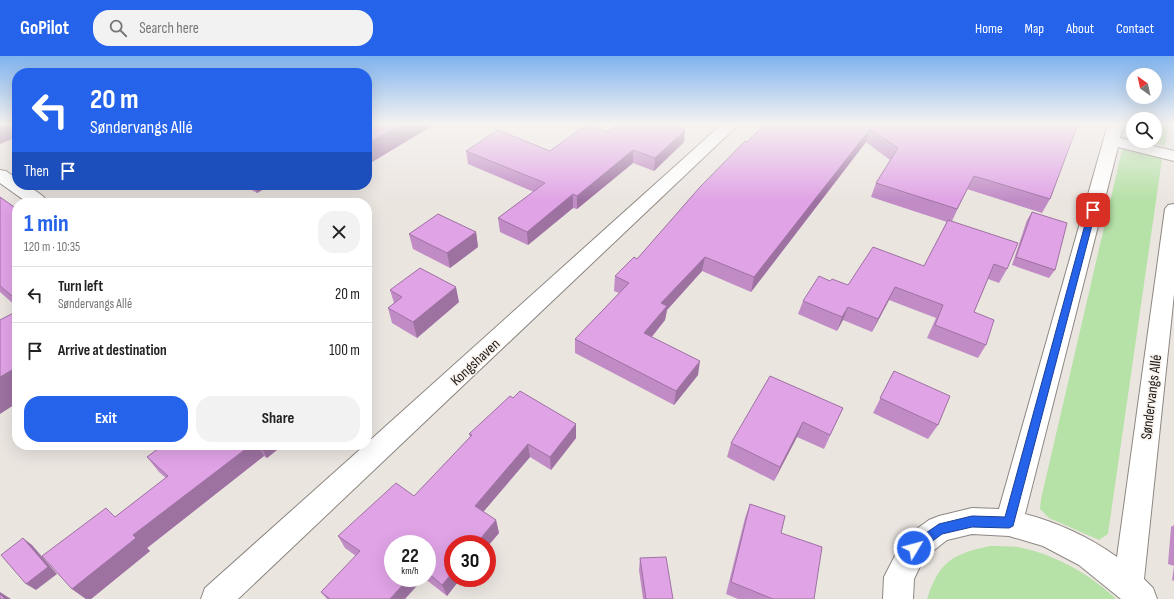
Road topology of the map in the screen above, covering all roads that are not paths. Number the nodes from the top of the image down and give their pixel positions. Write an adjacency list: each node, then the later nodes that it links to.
1 (704, 149): 12 (street, Kongshaven)
2 (1109, 149): 10 (street)
3 (1157, 149): 4 (street)
4 (1174, 156)
5 (0, 175): 6 (street)
6 (12, 183)
7 (21, 190): 8 (street)
8 (33, 198)
9 (1174, 209): 11 (street, Søndervangs Allé)
10 (1009, 523): 11 (street); 13 (street)
11 (1135, 592)
12 (216, 599)
13 (898, 599)

